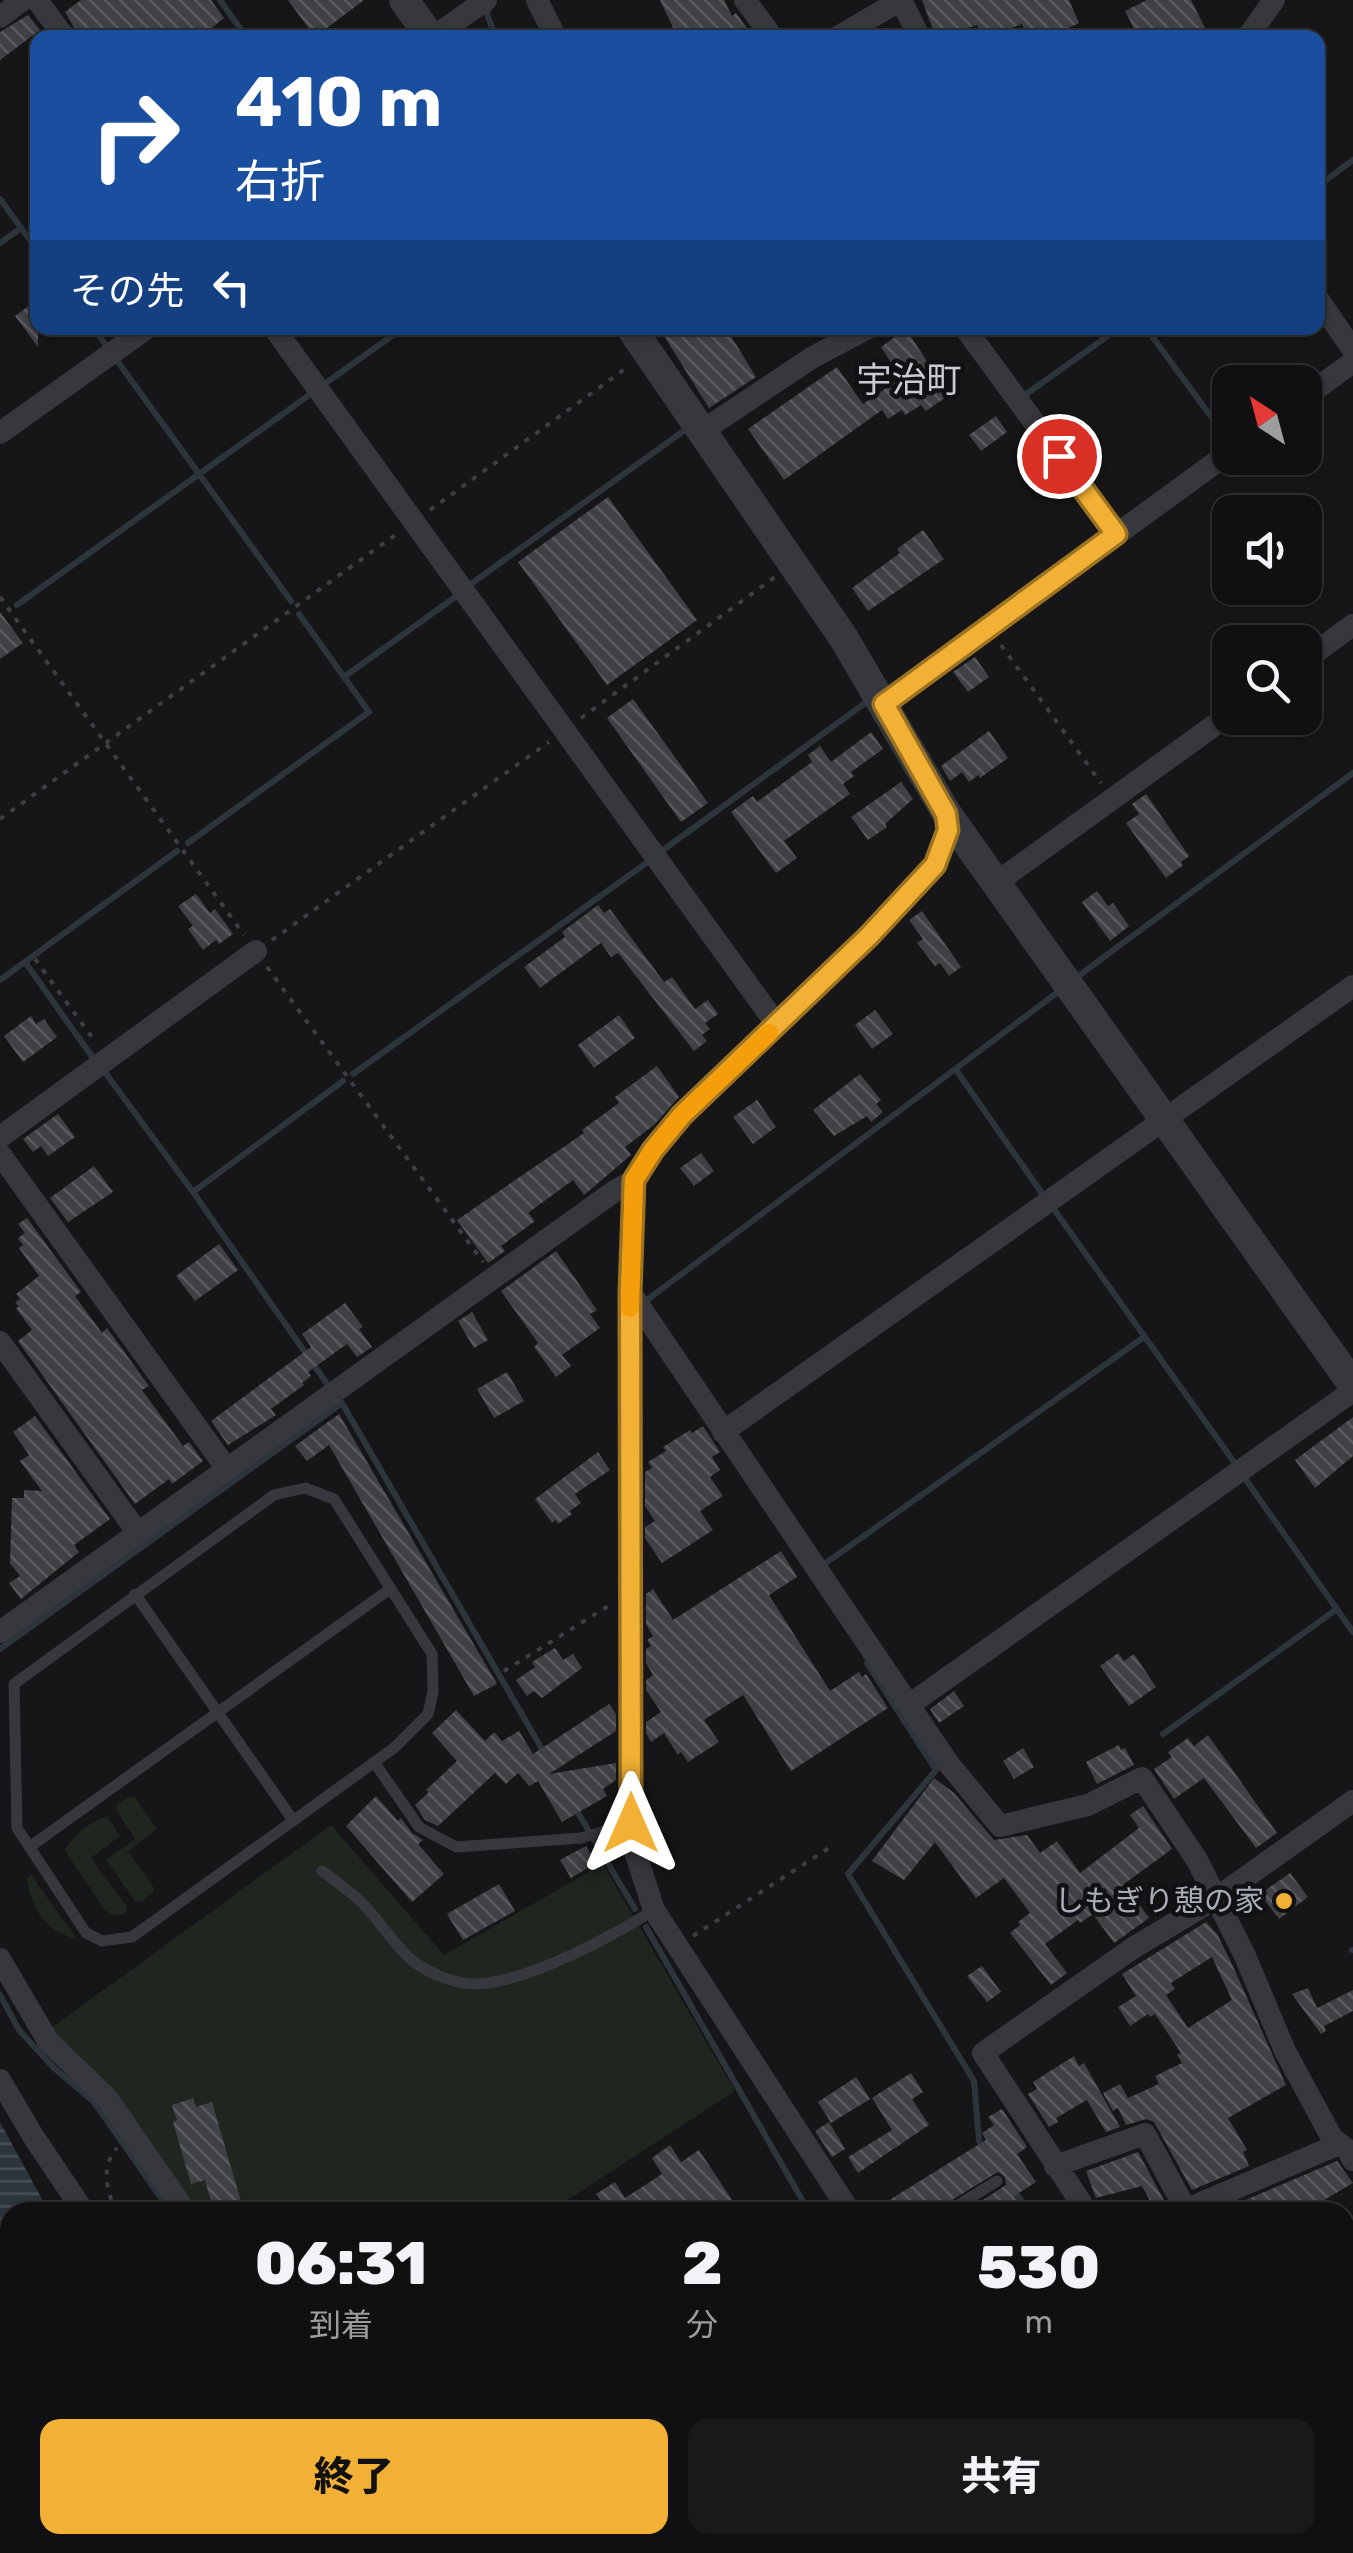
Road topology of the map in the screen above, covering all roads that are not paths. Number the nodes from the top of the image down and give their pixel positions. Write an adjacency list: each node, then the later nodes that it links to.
1 (23, 0): 9 (street)
2 (38, 0): 10 (street)
3 (404, 0): 11 (street)
4 (486, 0): 12 (street)
5 (537, 0): 13 (street)
6 (745, 0): 14 (street)
7 (901, 0): 15 (street); 16 (street)
8 (1262, 5): 17 (street)
9 (0, 17)
10 (59, 30)
11 (425, 30)
12 (443, 30)
13 (552, 30)
14 (767, 30)
15 (850, 30)
16 (916, 30)
17 (1251, 30)
18 (1325, 311): 24 (street)
19 (136, 335): 27 (street)
20 (279, 335): 38 (street)
21 (855, 335): 26 (street)
22 (970, 335): 29 (street)
23 (640, 340): 26 (street)
24 (1352, 353): 25 (street)
25 (1322, 381)
26 (702, 431): 32 (street)
27 (0, 434)
28 (1212, 464): 29 (street)
29 (1113, 529): 32 (street)
30 (1353, 625): 31 (street)
31 (1322, 648)
32 (884, 704): 34 (street)
33 (1212, 727): 35 (street)
34 (946, 814): 35 (street); 38 (street)
35 (996, 883): 39 (street)
36 (256, 952): 40 (street)
37 (1353, 986): 39 (street)
38 (777, 1026): 42 (street)
39 (1164, 1120): 45 (street); 46 (street)
40 (0, 1137)
41 (0, 1154): 47 (street)
42 (634, 1180): 43 (street); 47 (street)
43 (630, 1292): 46 (street); 57 (street)
44 (0, 1342): 48 (street)
45 (1353, 1388): 52 (street)
46 (724, 1432): 52 (street)
47 (227, 1469): 48 (street)
48 (138, 1533): 51 (street)
49 (390, 1589): 50 (lane); 53 (lane); 54 (lane)
50 (134, 1594): 53 (lane); 58 (lane)
51 (0, 1632)
52 (910, 1706): 60 (street)
53 (218, 1711): 56 (lane); 58 (lane)
54 (374, 1762): 56 (lane); 57 (lane)
55 (1353, 1801): 60 (street)
56 (293, 1820): 58 (lane)
57 (631, 1823): 61 (street)
58 (31, 1846)
59 (322, 1870): 61 (lane)
60 (1215, 1900): 64 (street); 65 (street)
61 (654, 1910): 69 (street)
62 (0, 1959): 68 (street)
63 (0, 2080): 67 (street)
64 (1348, 2150): 73 (street)
65 (1055, 2166): 71 (street); 72 (street)
66 (997, 2181): 70 (lane)
67 (77, 2202)
68 (179, 2202)
69 (844, 2202)
70 (963, 2202)
71 (1079, 2202)
72 (1178, 2202)
73 (1210, 2202)

